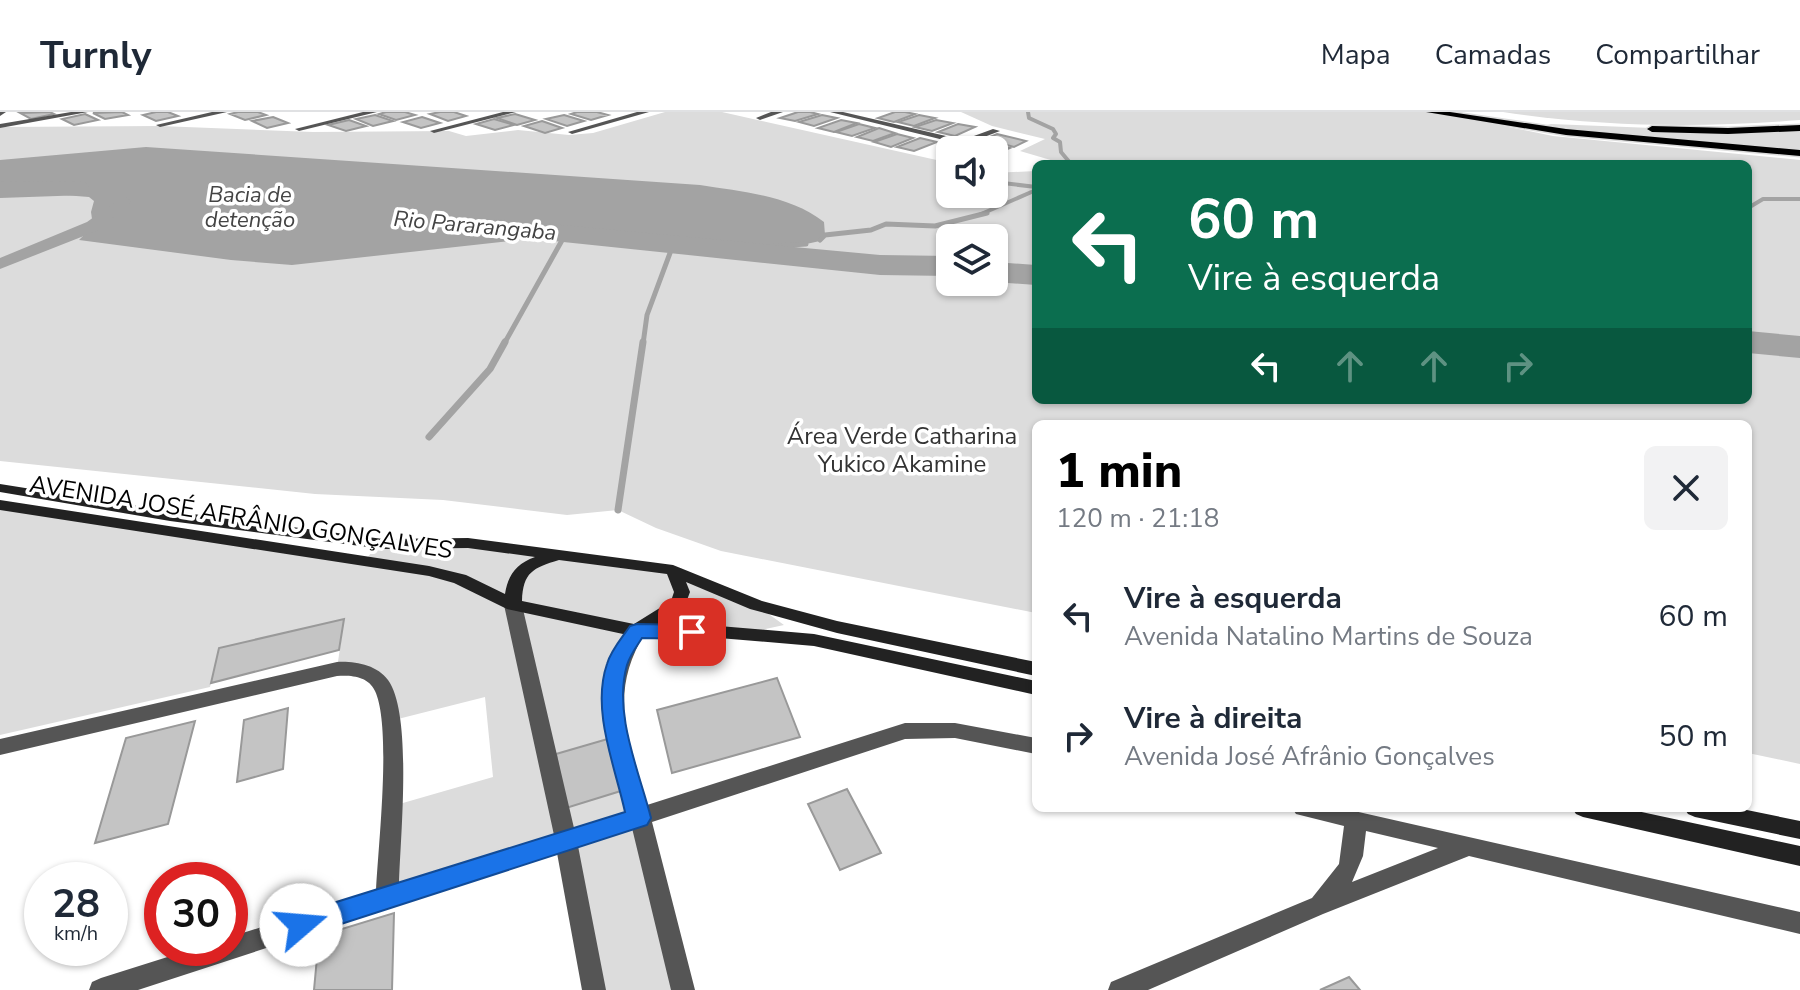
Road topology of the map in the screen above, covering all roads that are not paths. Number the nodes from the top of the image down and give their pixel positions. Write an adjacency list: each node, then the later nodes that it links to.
1 (84, 112): 16 (street)
2 (223, 112): 10 (street)
3 (373, 112): 13 (street)
4 (512, 112): 17 (street)
5 (645, 112): 22 (street)
6 (779, 112): 12 (street)
7 (834, 112): 24 (street)
8 (1431, 112): 27 (main road)
9 (1474, 112): 18 (main road)
10 (205, 116): 14 (street); 15 (street)
11 (319, 116): 13 (street)
12 (760, 118)
13 (335, 121): 19 (street)
14 (224, 123)
15 (160, 125)
16 (0, 126)
17 (458, 126): 20 (street); 23 (street)
18 (1799, 128): 26 (main road)
19 (299, 129)
20 (434, 131)
21 (996, 131): 25 (street)
22 (572, 132)
23 (480, 133)
24 (936, 136)
25 (983, 136)
26 (1800, 141)
27 (1800, 153)
28 (0, 488): 30 (main road, AVENIDA JOSÉ AFRÂNIO GONÇALVES)
29 (0, 505): 32 (main road, AVENIDA JOSÉ AFRÂNIO GONÇALVES)
30 (564, 554): 31 (main road, AVENIDA JOSÉ AFRÂNIO GONÇALVES); 32 (main road)
31 (673, 570): 33 (main road); 34 (main road, AVENIDA JOSÉ AFRÂNIO GONÇALVES)
32 (513, 605): 33 (main road, AVENIDA JOSÉ AFRÂNIO GONÇALVES); 44 (street)
33 (637, 631): 35 (main road, AVENIDA JOSÉ AFRÂNIO GONÇALVES); 41 (street)
34 (1032, 668)
35 (1032, 687)
36 (1032, 745): 41 (street)
37 (0, 747): 47 (street)
38 (1320, 812): 42 (street)
39 (1601, 812): 46 (main road)
40 (1714, 812): 43 (main road)
41 (639, 818): 44 (street); 52 (street)
42 (1355, 820): 45 (street); 48 (street)
43 (1800, 830)
44 (566, 841): 47 (street); 51 (street)
45 (1469, 846): 48 (street); 49 (street)
46 (1800, 856)
47 (387, 897): 50 (street)
48 (1315, 907): 53 (street)
49 (1800, 923)
50 (101, 990)
51 (594, 990)
52 (683, 990)
53 (1120, 990)

